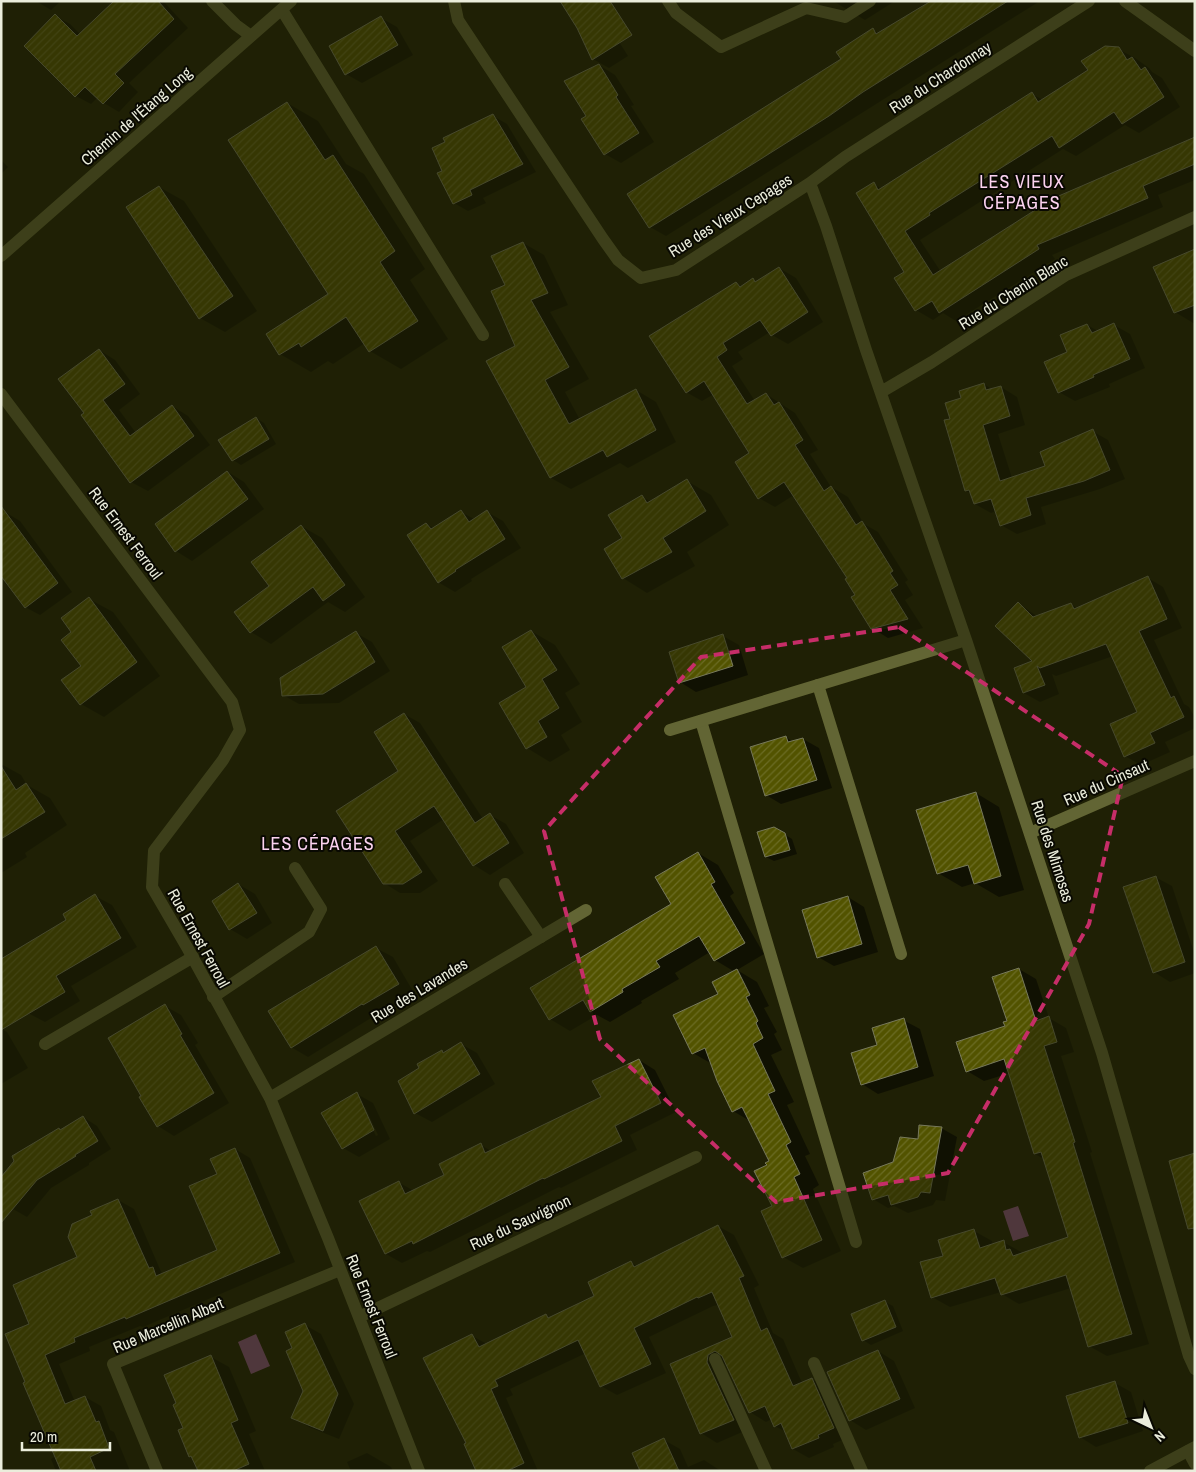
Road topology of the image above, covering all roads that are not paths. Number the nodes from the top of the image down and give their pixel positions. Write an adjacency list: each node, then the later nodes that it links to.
1 (212, 1): 8 (street)
2 (454, 1): 10 (street, Rue des Vieux Cepages)
3 (668, 1): 4 (street)
4 (870, 1)
5 (1089, 1): 10 (street, Rue du Chardonnay)
6 (1125, 1): 9 (street)
7 (287, 6): 8 (street, Chemin de l'Étang Long); 13 (street)
8 (251, 36): 12 (street, Chemin de l'Étang Long)
9 (1195, 51)
10 (810, 183): 14 (street, Rue des Vieux Cepages)
11 (1195, 217): 14 (street, Rue du Chenin Blanc)
12 (1, 256)
13 (483, 335)
14 (881, 392): 16 (street, Rue des Vieux Cepages)
15 (1, 394): 27 (street, Rue Ernest Ferroul)
16 (966, 640): 17 (street); 21 (street, Rue des Mimosas)
17 (818, 685): 18 (street); 26 (street)
18 (702, 721): 19 (street); 32 (street)
19 (670, 730)
20 (1195, 761): 21 (street, Rue du Cinsaut)
21 (1030, 833): 37 (street, Rue des Mimosas)
22 (296, 868): 28 (street)
23 (505, 884): 25 (street)
24 (586, 910): 25 (street, Rue des Lavandes)
25 (541, 936): 30 (street, Rue des Lavandes)
26 (901, 954)
27 (193, 957): 28 (street, Rue Ernest Ferroul); 29 (street)
28 (213, 997): 30 (street, Rue Ernest Ferroul)
29 (45, 1044)
30 (270, 1098): 33 (street, Rue Ernest Ferroul)
31 (696, 1157): 34 (street, Rue du Sauvignon)
32 (856, 1242)
33 (340, 1270): 34 (street, Rue Ernest Ferroul); 40 (street, Rue Marcellin Albert)
34 (359, 1316): 41 (street, Rue Ernest Ferroul)
35 (715, 1359): 42 (street)
36 (814, 1363): 43 (street)
37 (1195, 1370)
38 (1191, 1449): 39 (street); 44 (street)
39 (1195, 1464)
40 (157, 1471)
41 (419, 1471)
42 (766, 1471)
43 (862, 1471)
44 (1150, 1471)

